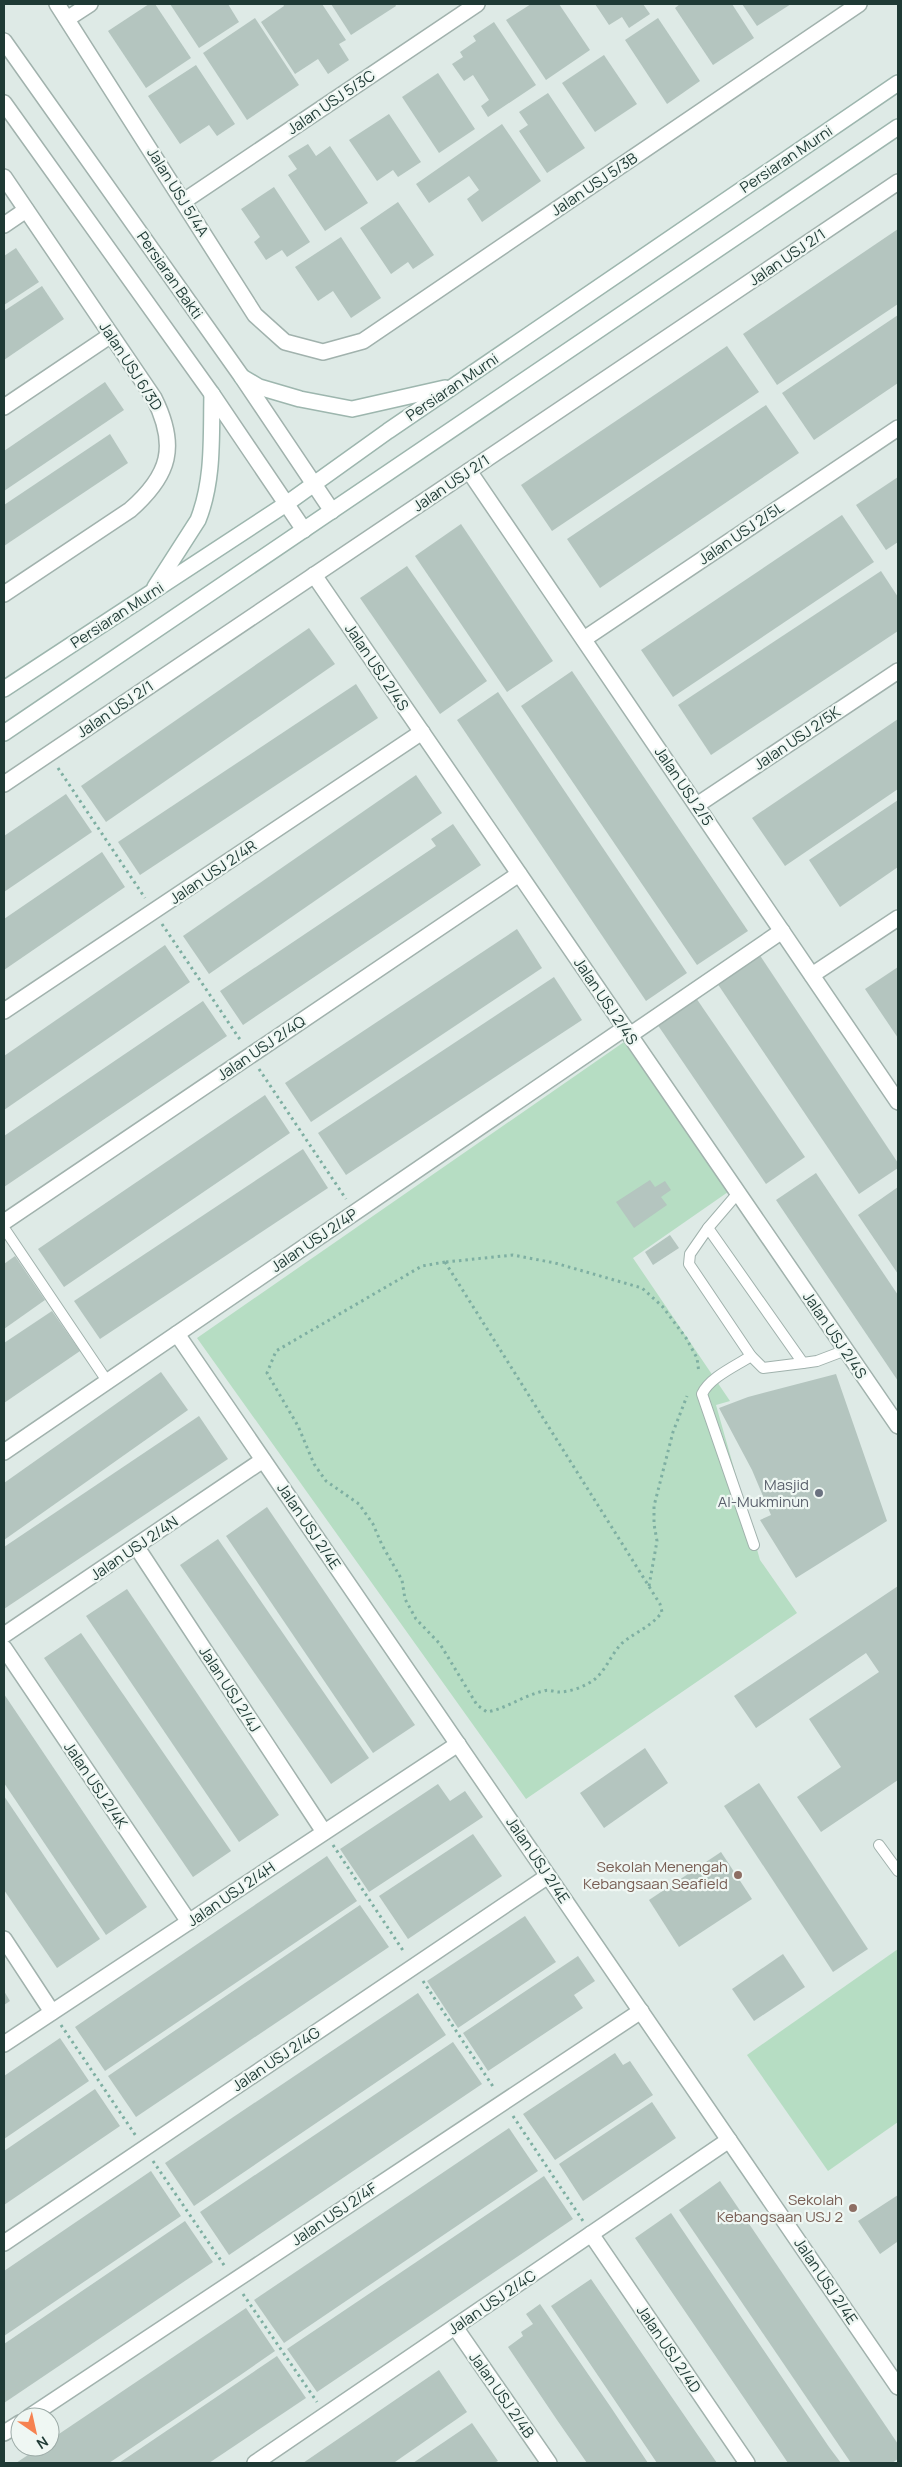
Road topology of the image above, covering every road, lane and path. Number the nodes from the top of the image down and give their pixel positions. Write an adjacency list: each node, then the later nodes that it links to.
1 (57, 4): 5 (street, Jalan USJ 5/4A)
2 (90, 4): 5 (street)
3 (478, 4): 12 (street, Jalan USJ 5/3C)
4 (859, 4): 16 (street, Jalan USJ 5/3B)
5 (68, 19): 12 (street, Jalan USJ 5/4A)
6 (4, 41): 17 (street, Persiaran Bakti)
7 (898, 83): 18 (street, Persiaran Murni)
8 (4, 103): 19 (street)
9 (898, 126): 25 (street)
10 (4, 177): 13 (street, Jalan USJ 6/3D)
11 (898, 182): 22 (street, Jalan USJ 2/1)
12 (184, 201): 16 (street, Jalan USJ 5/4A)
13 (26, 210): 14 (street); 15 (street, Jalan USJ 6/3D)
14 (4, 225)
15 (111, 335): 20 (street); 29 (street, Jalan USJ 6/3D)
16 (323, 352)
17 (242, 377): 18 (street); 23 (street, Persiaran Bakti)
18 (452, 386): 23 (street, Persiaran Murni)
19 (212, 394): 24 (street); 28 (street)
20 (4, 407)
21 (898, 428): 30 (street, Jalan USJ 2/5L)
22 (469, 471): 27 (street, Jalan USJ 2/1); 30 (street, Jalan USJ 2/5)
23 (314, 483): 24 (street, Persiaran Murni); 25 (street, Persiaran Bakti)
24 (286, 504): 26 (street); 28 (street, Persiaran Murni)
25 (332, 511): 26 (street)
26 (304, 530): 34 (street)
27 (314, 575): 33 (street, Jalan USJ 2/4S); 35 (street, Jalan USJ 2/1)
28 (152, 592): 32 (street, Persiaran Murni)
29 (4, 594)
30 (584, 639): 37 (street, Jalan USJ 2/5)
31 (898, 670): 37 (street, Jalan USJ 2/5K)
32 (4, 689)
33 (422, 732): 38 (street, Jalan USJ 2/4S); 39 (street, Jalan USJ 2/4R)
34 (4, 733)
35 (49, 754): 36 (street, Jalan USJ 2/1); 39 (path)
36 (4, 784)
37 (697, 805): 41 (street, Jalan USJ 2/5)
38 (519, 874): 44 (street, Jalan USJ 2/4S); 45 (street, Jalan USJ 2/4Q)
39 (154, 911): 43 (street, Jalan USJ 2/4R); 45 (path)
40 (898, 918): 42 (street)
41 (782, 931): 42 (street, Jalan USJ 2/5); 44 (street, Jalan USJ 2/4P)
42 (812, 975): 46 (street, Jalan USJ 2/5)
43 (4, 1011)
44 (627, 1032): 47 (street, Jalan USJ 2/4S); 48 (street, Jalan USJ 2/4P)
45 (250, 1055): 48 (path); 49 (street, Jalan USJ 2/4Q)
46 (898, 1102)
47 (738, 1193): 51 (lane); 54 (street, Jalan USJ 2/4S)
48 (355, 1212): 53 (street, Jalan USJ 2/4P)
49 (4, 1222)
50 (4, 1228): 57 (lane)
51 (708, 1228): 55 (lane); 56 (lane)
52 (445, 1262): 58 (path); 65 (path); 65 (path)
53 (177, 1334): 57 (street, Jalan USJ 2/4P); 62 (street, Jalan USJ 2/4E)
54 (846, 1350): 56 (lane); 60 (street, Jalan USJ 2/4S)
55 (751, 1356): 56 (lane); 64 (lane)
56 (803, 1363)
57 (107, 1381): 61 (street, Jalan USJ 2/4P)
58 (696, 1382)
59 (692, 1389): 65 (path)
60 (898, 1426)
61 (4, 1452)
62 (263, 1460): 63 (street, Jalan USJ 2/4N); 68 (street, Jalan USJ 2/4E)
63 (136, 1546): 66 (street, Jalan USJ 2/4N); 69 (street, Jalan USJ 2/4J)
64 (754, 1546)
65 (648, 1586)
66 (4, 1635)
67 (4, 1648): 73 (street, Jalan USJ 2/4K)
68 (458, 1744): 69 (street, Jalan USJ 2/4H); 72 (street, Jalan USJ 2/4E)
69 (324, 1832): 73 (street, Jalan USJ 2/4H); 75 (path)
70 (879, 1845): 71 (lane)
71 (898, 1871)
72 (548, 1876): 75 (street, Jalan USJ 2/4G); 76 (street, Jalan USJ 2/4E)
73 (189, 1922): 77 (street, Jalan USJ 2/4H)
74 (4, 1939): 77 (street)
75 (413, 1967): 79 (path); 81 (street, Jalan USJ 2/4G)
76 (640, 2011): 79 (street, Jalan USJ 2/4F); 80 (street, Jalan USJ 2/4E)
77 (52, 2012): 78 (street, Jalan USJ 2/4H); 81 (path)
78 (4, 2044)
79 (503, 2102): 82 (path); 84 (street, Jalan USJ 2/4F)
80 (729, 2140): 82 (street, Jalan USJ 2/4C); 86 (street, Jalan USJ 2/4E)
81 (144, 2148): 83 (street, Jalan USJ 2/4G); 84 (path)
82 (591, 2234): 85 (street, Jalan USJ 2/4C); 91 (street, Jalan USJ 2/4D)
83 (4, 2242)
84 (234, 2280): 87 (street, Jalan USJ 2/4F); 88 (path)
85 (455, 2327): 88 (street, Jalan USJ 2/4C); 90 (street, Jalan USJ 2/4B)
86 (898, 2387)
87 (44, 2407)
88 (326, 2415): 89 (street, Jalan USJ 2/4C)
89 (255, 2463)
90 (550, 2463)
91 (747, 2463)

